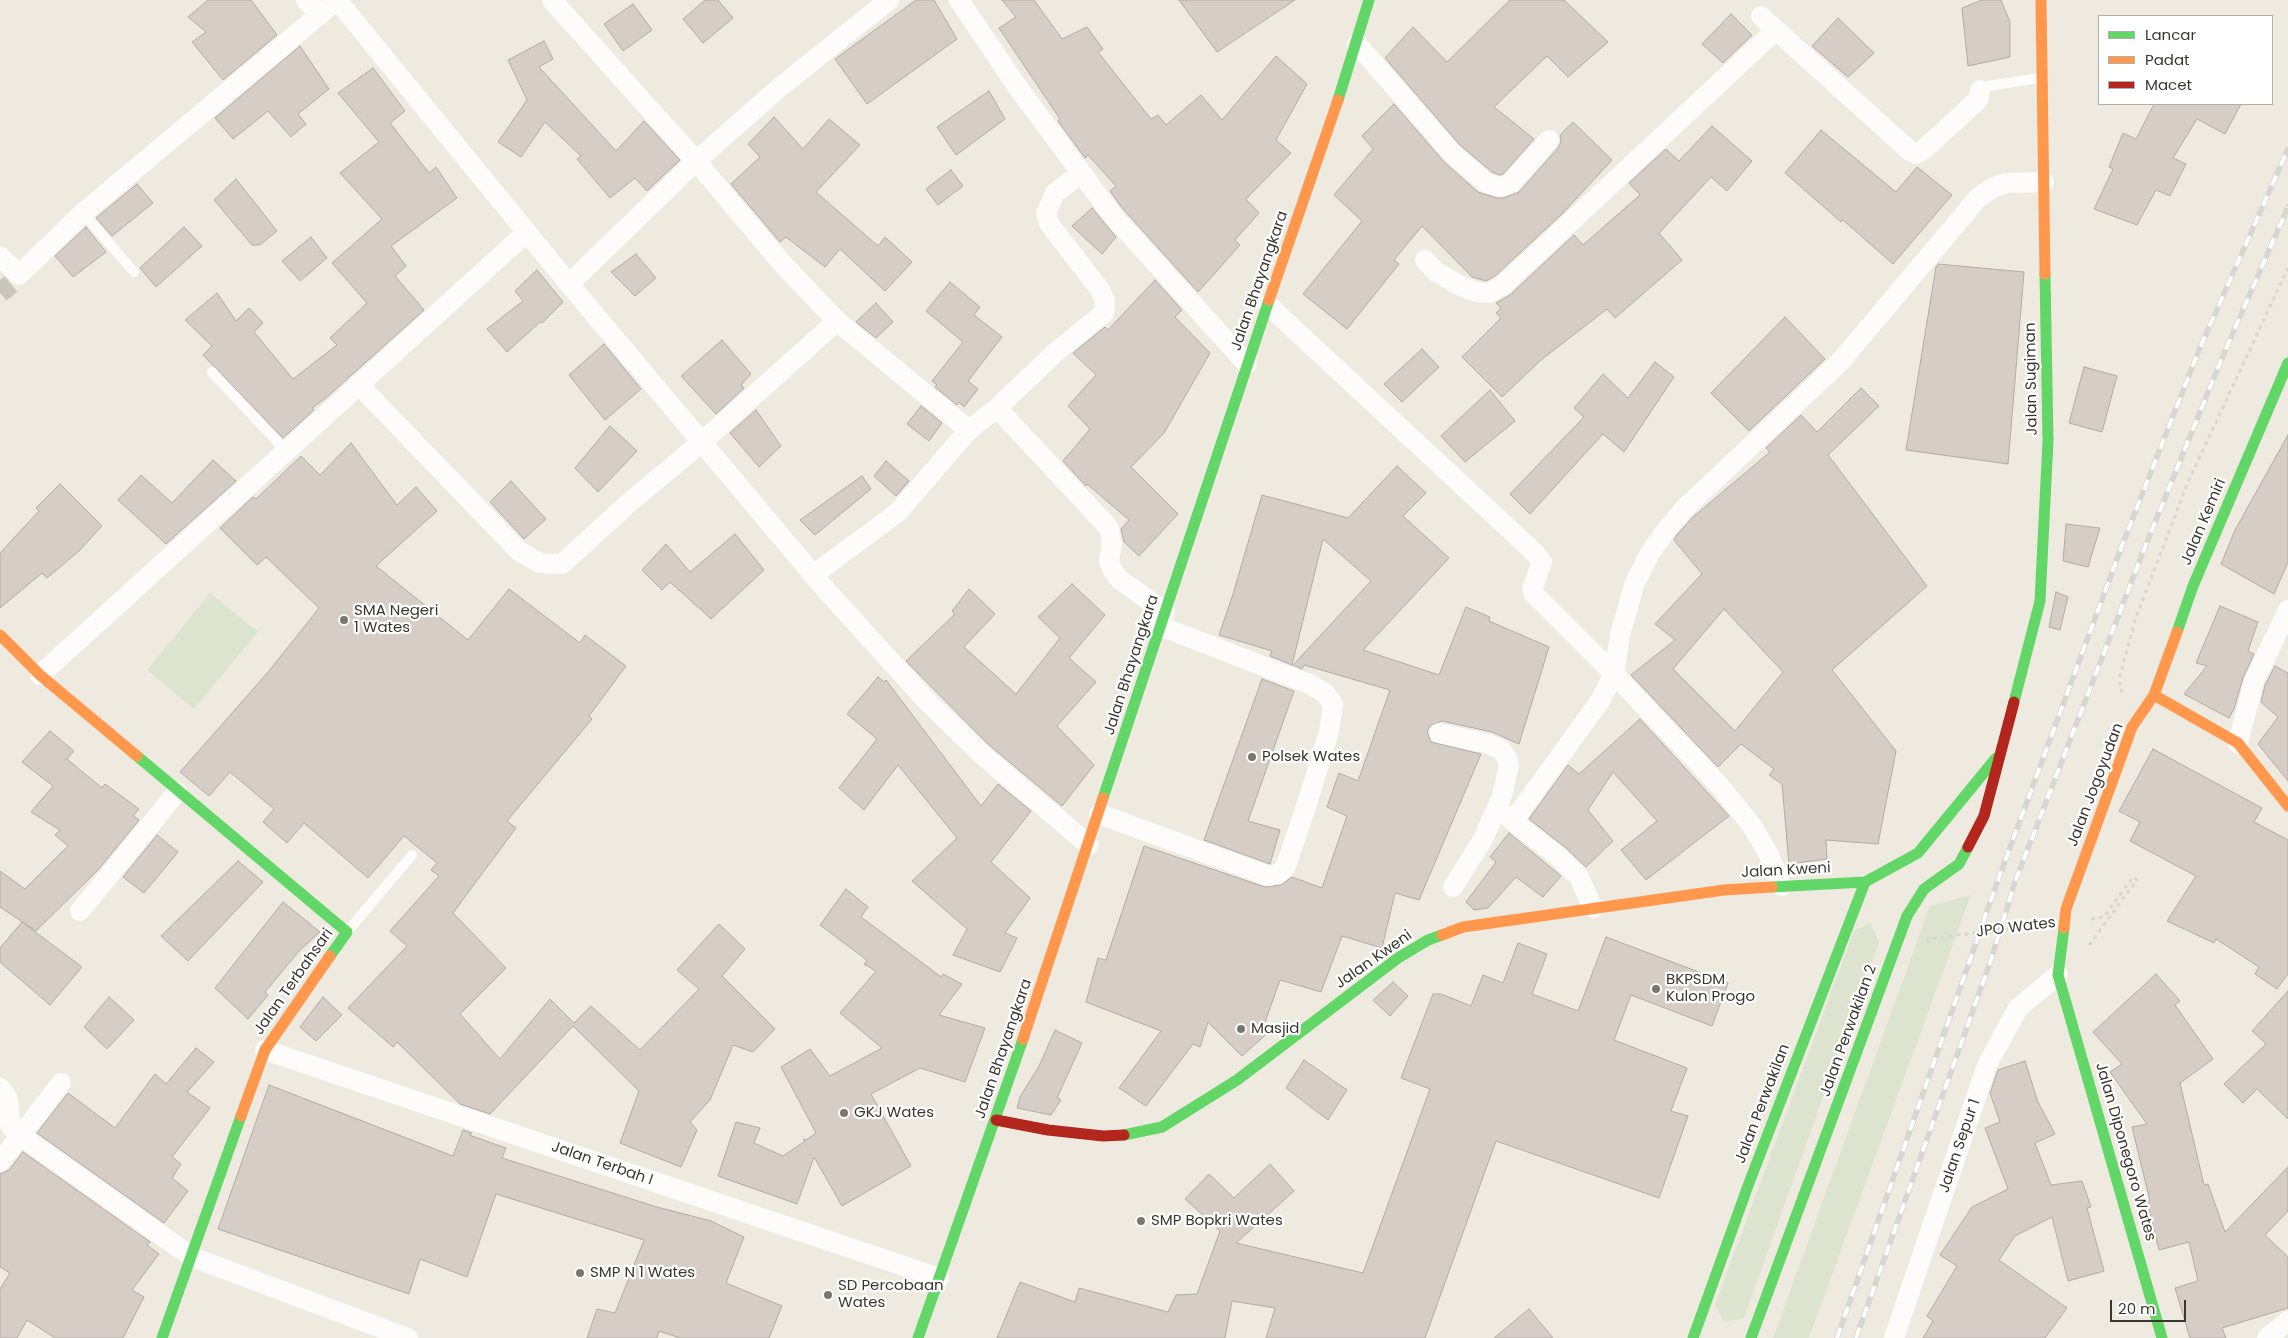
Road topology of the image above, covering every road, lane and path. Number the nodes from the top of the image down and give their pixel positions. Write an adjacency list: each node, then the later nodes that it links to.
1 (337, 0): 7 (street); 18 (street)
2 (552, 0): 14 (street)
3 (889, 0): 14 (street)
4 (959, 0): 15 (street)
5 (1369, 0): 10 (street, Jalan Bhayangkara)
6 (2041, 0): 11 (street, Jalan Sugiman)
7 (312, 7): 17 (street)
8 (1762, 16): 9 (street)
9 (1776, 30): 12 (street); 20 (street)
10 (1357, 44): 13 (street); 24 (street, Jalan Bhayangkara)
11 (2041, 78): 12 (lane); 16 (street, Jalan Sugiman)
12 (1983, 88)
13 (1549, 140)
14 (696, 161): 23 (street); 25 (street)
15 (1081, 173): 27 (street); 30 (street)
16 (2044, 182): 38 (street); 44 (street, Jalan Sugiman)
17 (84, 213): 19 (street); 22 (lane)
18 (527, 232): 23 (street); 29 (street)
19 (0, 256)
20 (1425, 260)
21 (2288, 268): 41 (path)
22 (134, 272)
23 (570, 284): 32 (street)
24 (1268, 305): 27 (street, Jalan Bhayangkara); 38 (street)
25 (837, 321): 31 (street); 32 (street)
26 (2288, 363): 40 (street, Jalan Kemiri)
27 (1246, 364): 36 (street, Jalan Bhayangkara)
28 (212, 372): 33 (lane)
29 (358, 384): 32 (street); 33 (street)
30 (997, 408): 31 (street); 36 (street)
31 (969, 430): 34 (street)
32 (702, 442): 34 (street)
33 (285, 450): 39 (street)
34 (814, 575): 50 (street)
35 (2288, 610): 43 (street)
36 (1163, 619): 48 (street, Jalan Bhayangkara); 48 (street)
37 (0, 635): 39 (street, Jalan Terbahsari)
38 (1614, 674): 49 (street); 53 (street)
39 (40, 675): 45 (street, Jalan Terbahsari)
40 (2154, 695): 41 (street, Jalan Jogoyudan); 43 (street)
41 (2132, 727): 62 (street, Jalan Jogoyudan)
42 (1439, 733): 47 (street)
43 (2238, 743): 46 (street)
44 (2000, 753): 52 (street); 76 (street, Jalan Perwakilan 2)
45 (177, 792): 56 (street); 59 (street, Jalan Terbahsari)
46 (2288, 806)
47 (1496, 809): 49 (street); 54 (street)
48 (1099, 814): 50 (street, Jalan Bhayangkara)
49 (1513, 821): 55 (street)
50 (1089, 844): 66 (street, Jalan Bhayangkara)
51 (412, 855): 59 (lane)
52 (1865, 882): 53 (street, Jalan Kweni); 75 (street, Jalan Perwakilan)
53 (1782, 886): 55 (street, Jalan Kweni)
54 (1453, 887)
55 (1594, 908): 66 (street, Jalan Kweni)
56 (80, 911)
57 (2084, 920): 61 (path)
58 (2045, 924): 60 (path, JPO Wates)
59 (347, 932): 63 (street, Jalan Terbahsari)
60 (1928, 939)
61 (2089, 946)
62 (2058, 975): 77 (street, Jalan Sepur 1); 78 (street, Jalan Diponegoro Wates)
63 (266, 1050): 69 (street, Jalan Terbahsari); 70 (street, Jalan Terbah I)
64 (61, 1083): 67 (street)
65 (0, 1088): 67 (street)
66 (996, 1120): 70 (street, Jalan Bhayangkara)
67 (21, 1136): 68 (street); 69 (street)
68 (0, 1162)
69 (192, 1257): 72 (street, Jalan Terbahsari); 73 (street)
70 (939, 1278): 74 (street, Jalan Bhayangkara)
71 (2288, 1321): 79 (street)
72 (162, 1338)
73 (408, 1338)
74 (918, 1338)
75 (1693, 1338)
76 (1751, 1338)
77 (1894, 1338)
78 (2162, 1338)
79 (2267, 1338)

